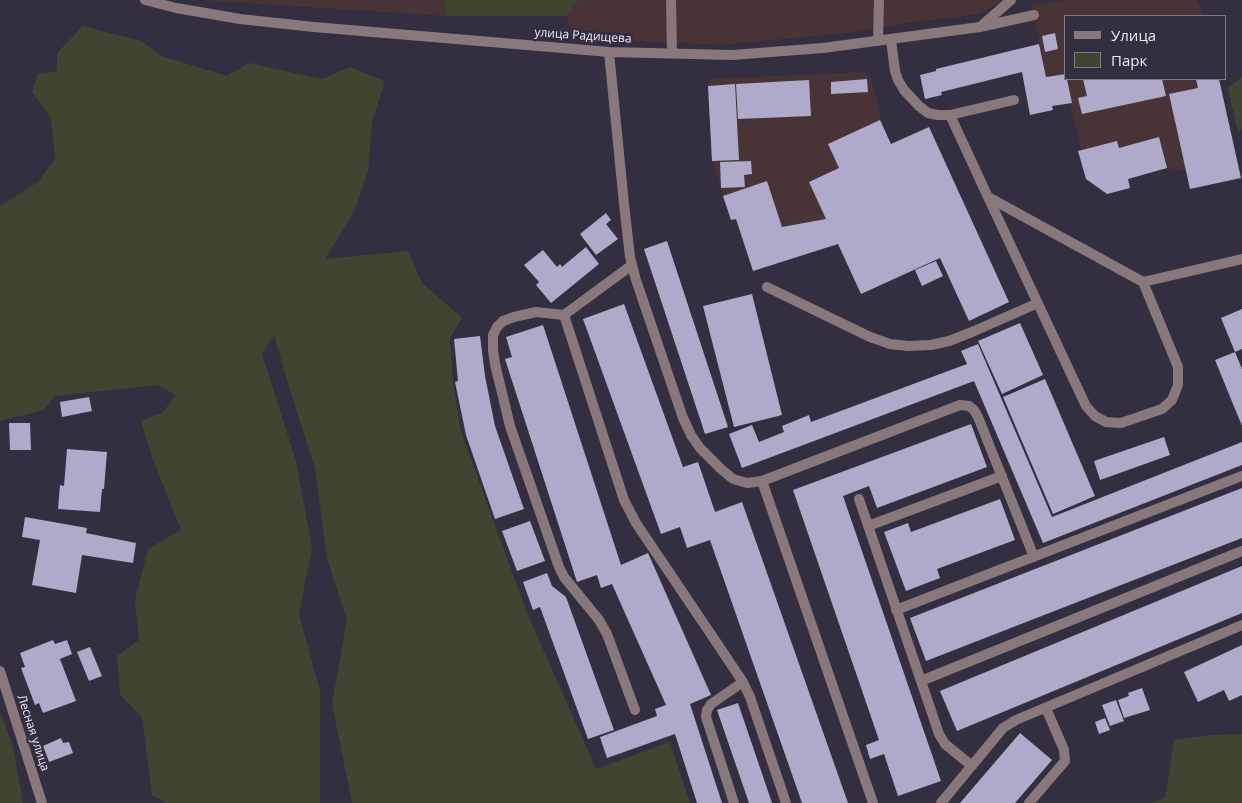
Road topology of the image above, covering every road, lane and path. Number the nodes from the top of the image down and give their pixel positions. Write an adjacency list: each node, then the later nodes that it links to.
1 (145, 0): 5 (street, улица Радищева)
2 (671, 0): 11 (street)
3 (879, 0): 9 (street)
4 (1011, 0): 7 (street)
5 (176, 4): 10 (street, улица Радищева)
6 (1034, 14): 7 (street, улица Радищева)
7 (980, 27): 8 (street, улица Радищева)
8 (891, 40): 9 (street, улица Радищева); 13 (street)
9 (878, 41): 11 (street, улица Радищева)
10 (609, 52): 11 (street, улица Радищева); 16 (street)
11 (672, 53)
12 (1014, 100): 13 (street)
13 (950, 115): 14 (street)
14 (988, 197): 17 (street); 19 (street)
15 (1242, 259): 17 (street)
16 (632, 265): 20 (street); 23 (street)
17 (1143, 282): 19 (street)
18 (767, 287): 19 (street)
19 (1038, 303)
20 (564, 315): 32 (street); 34 (street)
21 (1002, 476): 23 (street); 25 (street); 27 (street)
22 (1242, 476): 27 (street)
23 (762, 481): 39 (street)
24 (859, 499): 25 (street)
25 (868, 526): 28 (street)
26 (1242, 552): 31 (street)
27 (1034, 557): 28 (street)
28 (896, 610): 31 (street)
29 (1242, 625): 33 (street)
30 (0, 671): 36 (street, Лесная улица)
31 (921, 681): 35 (street)
32 (743, 682): 37 (street); 38 (street)
33 (1046, 708): 35 (street); 41 (street)
34 (635, 710)
35 (972, 766): 40 (street)
36 (42, 803)
37 (734, 803)
38 (786, 803)
39 (873, 803)
40 (940, 803)
41 (1030, 803)

